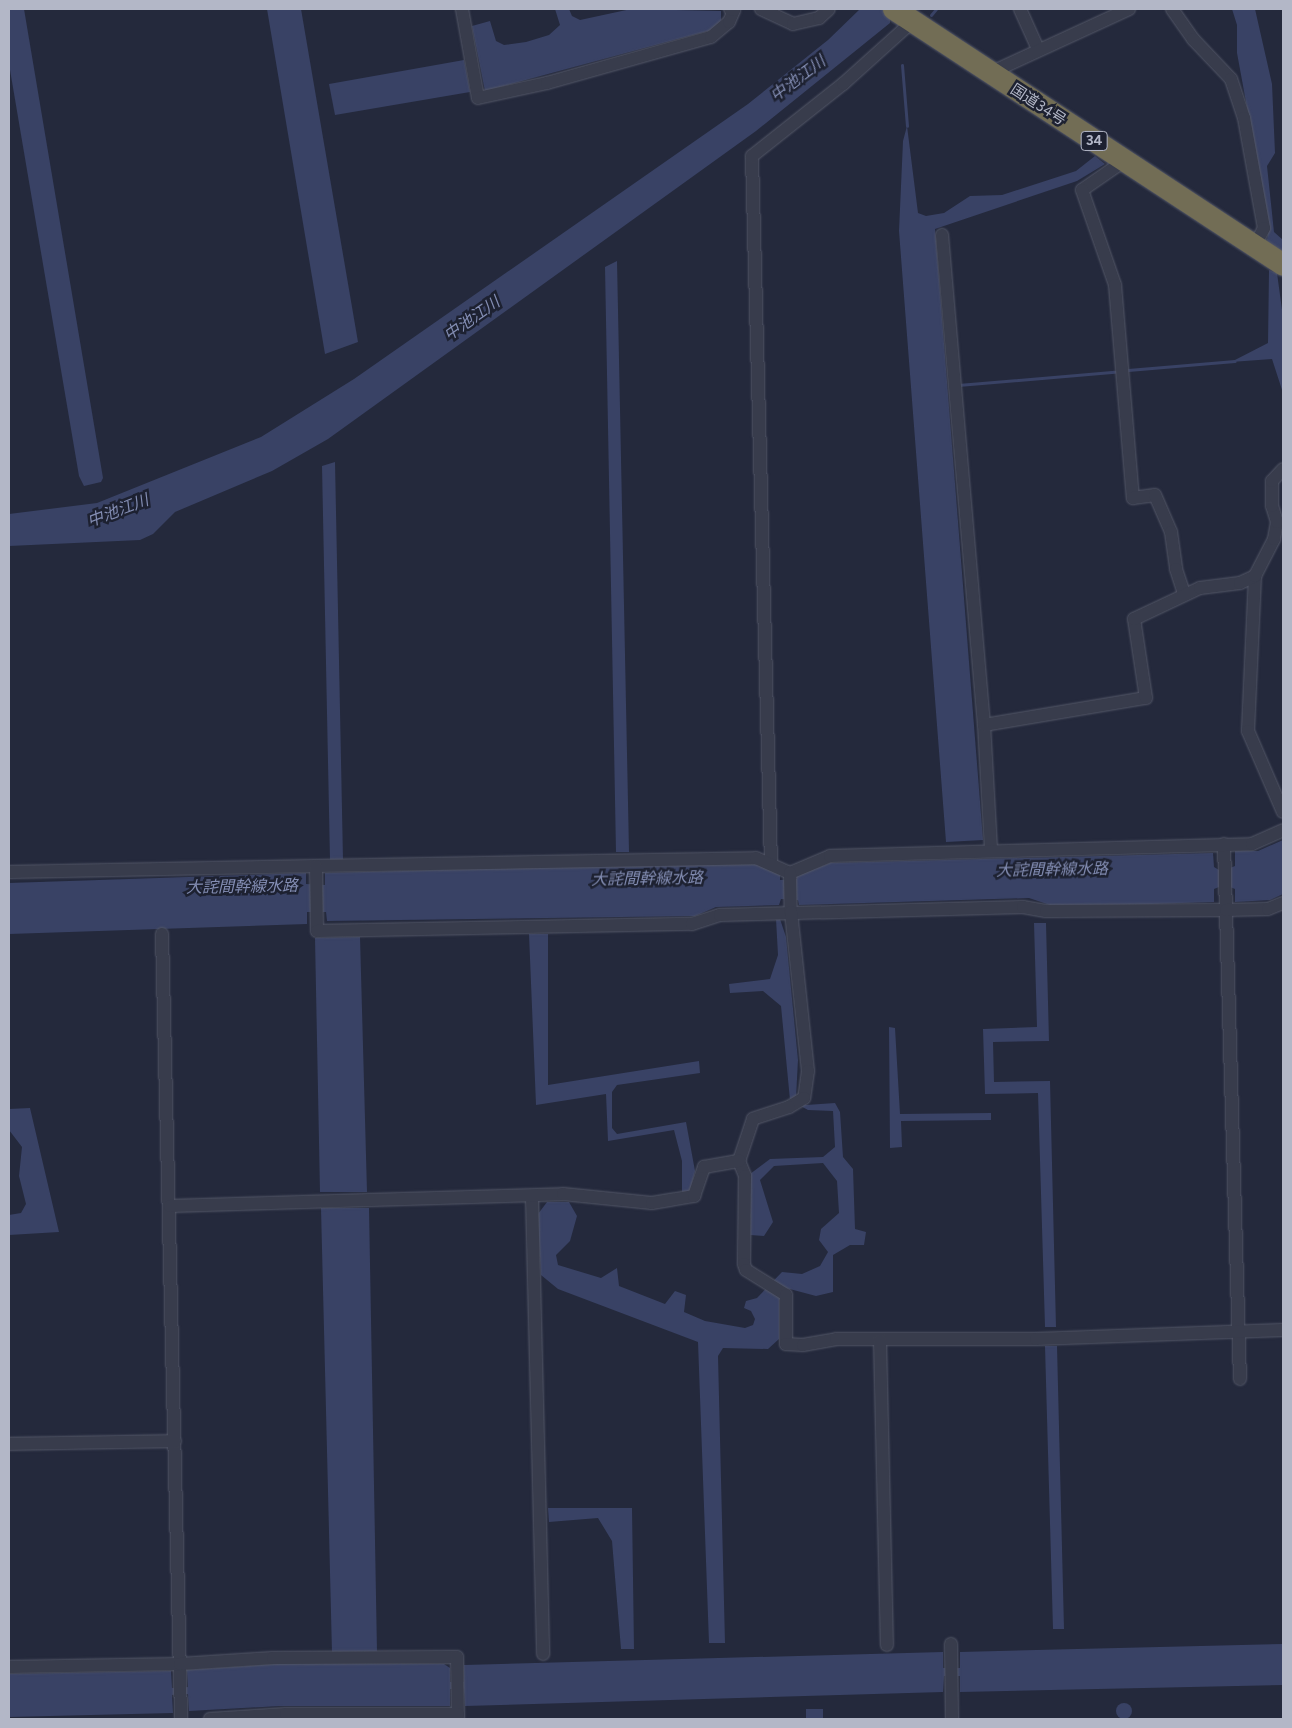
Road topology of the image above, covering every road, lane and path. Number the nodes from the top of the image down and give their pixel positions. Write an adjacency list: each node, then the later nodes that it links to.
1 (462, 9): 2 (street)
2 (732, 9): 3 (street)
3 (747, 9)
4 (761, 9): 5 (street)
5 (829, 9)
6 (1020, 9): 10 (street)
7 (1128, 9): 10 (street)
8 (1172, 9): 14 (street)
9 (905, 15): 11 (highway, 国道34号 / 34); 24 (street)
10 (1038, 49): 11 (street)
11 (990, 73): 12 (highway, 国道34号 / 34)
12 (1124, 161): 14 (highway, 国道34号 / 34); 18 (street)
13 (942, 235): 19 (street)
14 (1255, 246): 15 (highway, 国道34号 / 34)
15 (1283, 265)
16 (1283, 469): 17 (street)
17 (1255, 576): 18 (street); 20 (street)
18 (1184, 594): 19 (street)
19 (984, 725): 23 (street)
20 (1283, 812)
21 (1283, 830): 22 (street)
22 (1224, 844): 23 (street); 30 (street)
23 (991, 849): 27 (street)
24 (771, 864): 25 (street); 27 (street)
25 (316, 866): 26 (street); 29 (street)
26 (9, 872)
27 (790, 873): 29 (street)
28 (1283, 903): 30 (street)
29 (791, 907): 30 (street); 32 (street)
30 (1226, 910): 36 (street)
31 (162, 934): 34 (street)
32 (739, 1160): 33 (street); 37 (street)
33 (532, 1197): 34 (street); 43 (street)
34 (170, 1206): 39 (street)
35 (1283, 1330): 36 (street)
36 (1236, 1331): 37 (street); 38 (street)
37 (880, 1340): 42 (street)
38 (1240, 1379)
39 (175, 1441): 40 (street); 44 (street)
40 (9, 1444)
41 (951, 1644): 49 (street)
42 (887, 1645)
43 (543, 1654)
44 (180, 1664): 45 (street); 46 (street); 47 (street)
45 (9, 1667)
46 (458, 1717): 48 (street)
47 (181, 1719)
48 (210, 1719)
49 (952, 1719)

